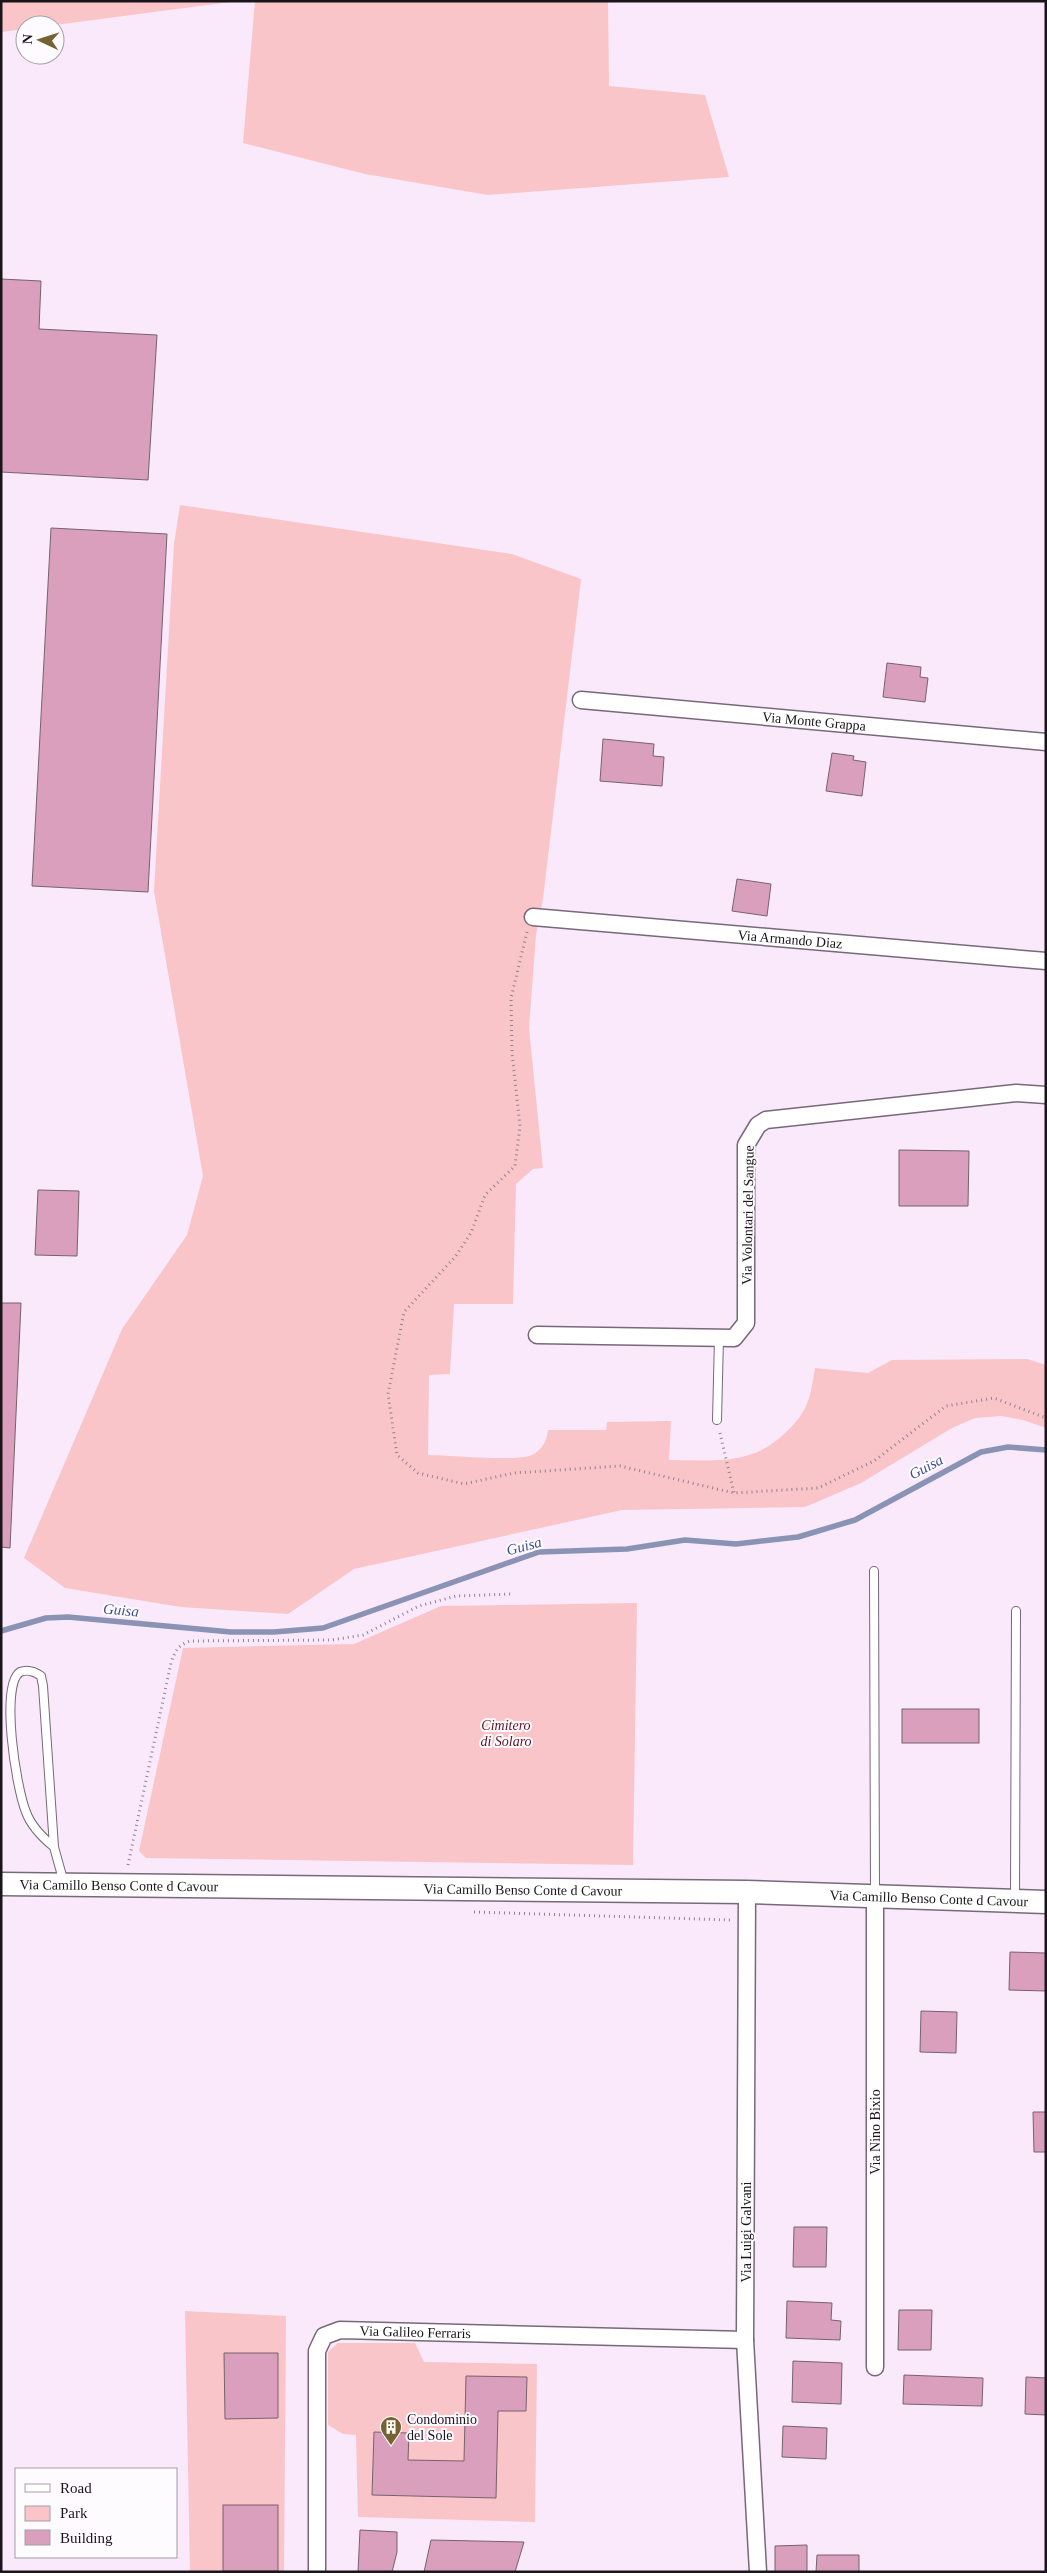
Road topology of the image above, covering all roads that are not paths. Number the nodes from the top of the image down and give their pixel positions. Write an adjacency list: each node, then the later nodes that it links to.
1 (581, 700): 2 (street, Via Monte Grappa)
2 (1046, 742)
3 (533, 917): 4 (street, Via Armando Diaz)
4 (1046, 961)
5 (1046, 1095): 7 (street, Via Volontari del Sangue)
6 (537, 1336): 7 (street, Via Volontari del Sangue)
7 (719, 1338): 8 (lane)
8 (717, 1420)
9 (874, 1571): 15 (lane)
10 (1016, 1611): 16 (lane)
11 (54, 1847): 11 (lane); 13 (lane)
12 (1, 1884): 13 (street, Via Camillo Benso Conte d Cavour)
13 (65, 1885): 14 (street, Via Camillo Benso Conte d Cavour)
14 (748, 1892): 15 (street, Via Camillo Benso Conte d Cavour); 18 (street, Via Luigi Galvani)
15 (875, 1896): 16 (street, Via Camillo Benso Conte d Cavour); 19 (street, Via Nino Bixio)
16 (1015, 1901): 17 (street, Via Camillo Benso Conte d Cavour)
17 (1046, 1902)
18 (745, 2340): 20 (street, Via Galileo Ferraris); 21 (street, Via Luigi Galvani)
19 (875, 2367)
20 (317, 2572)
21 (758, 2572)

